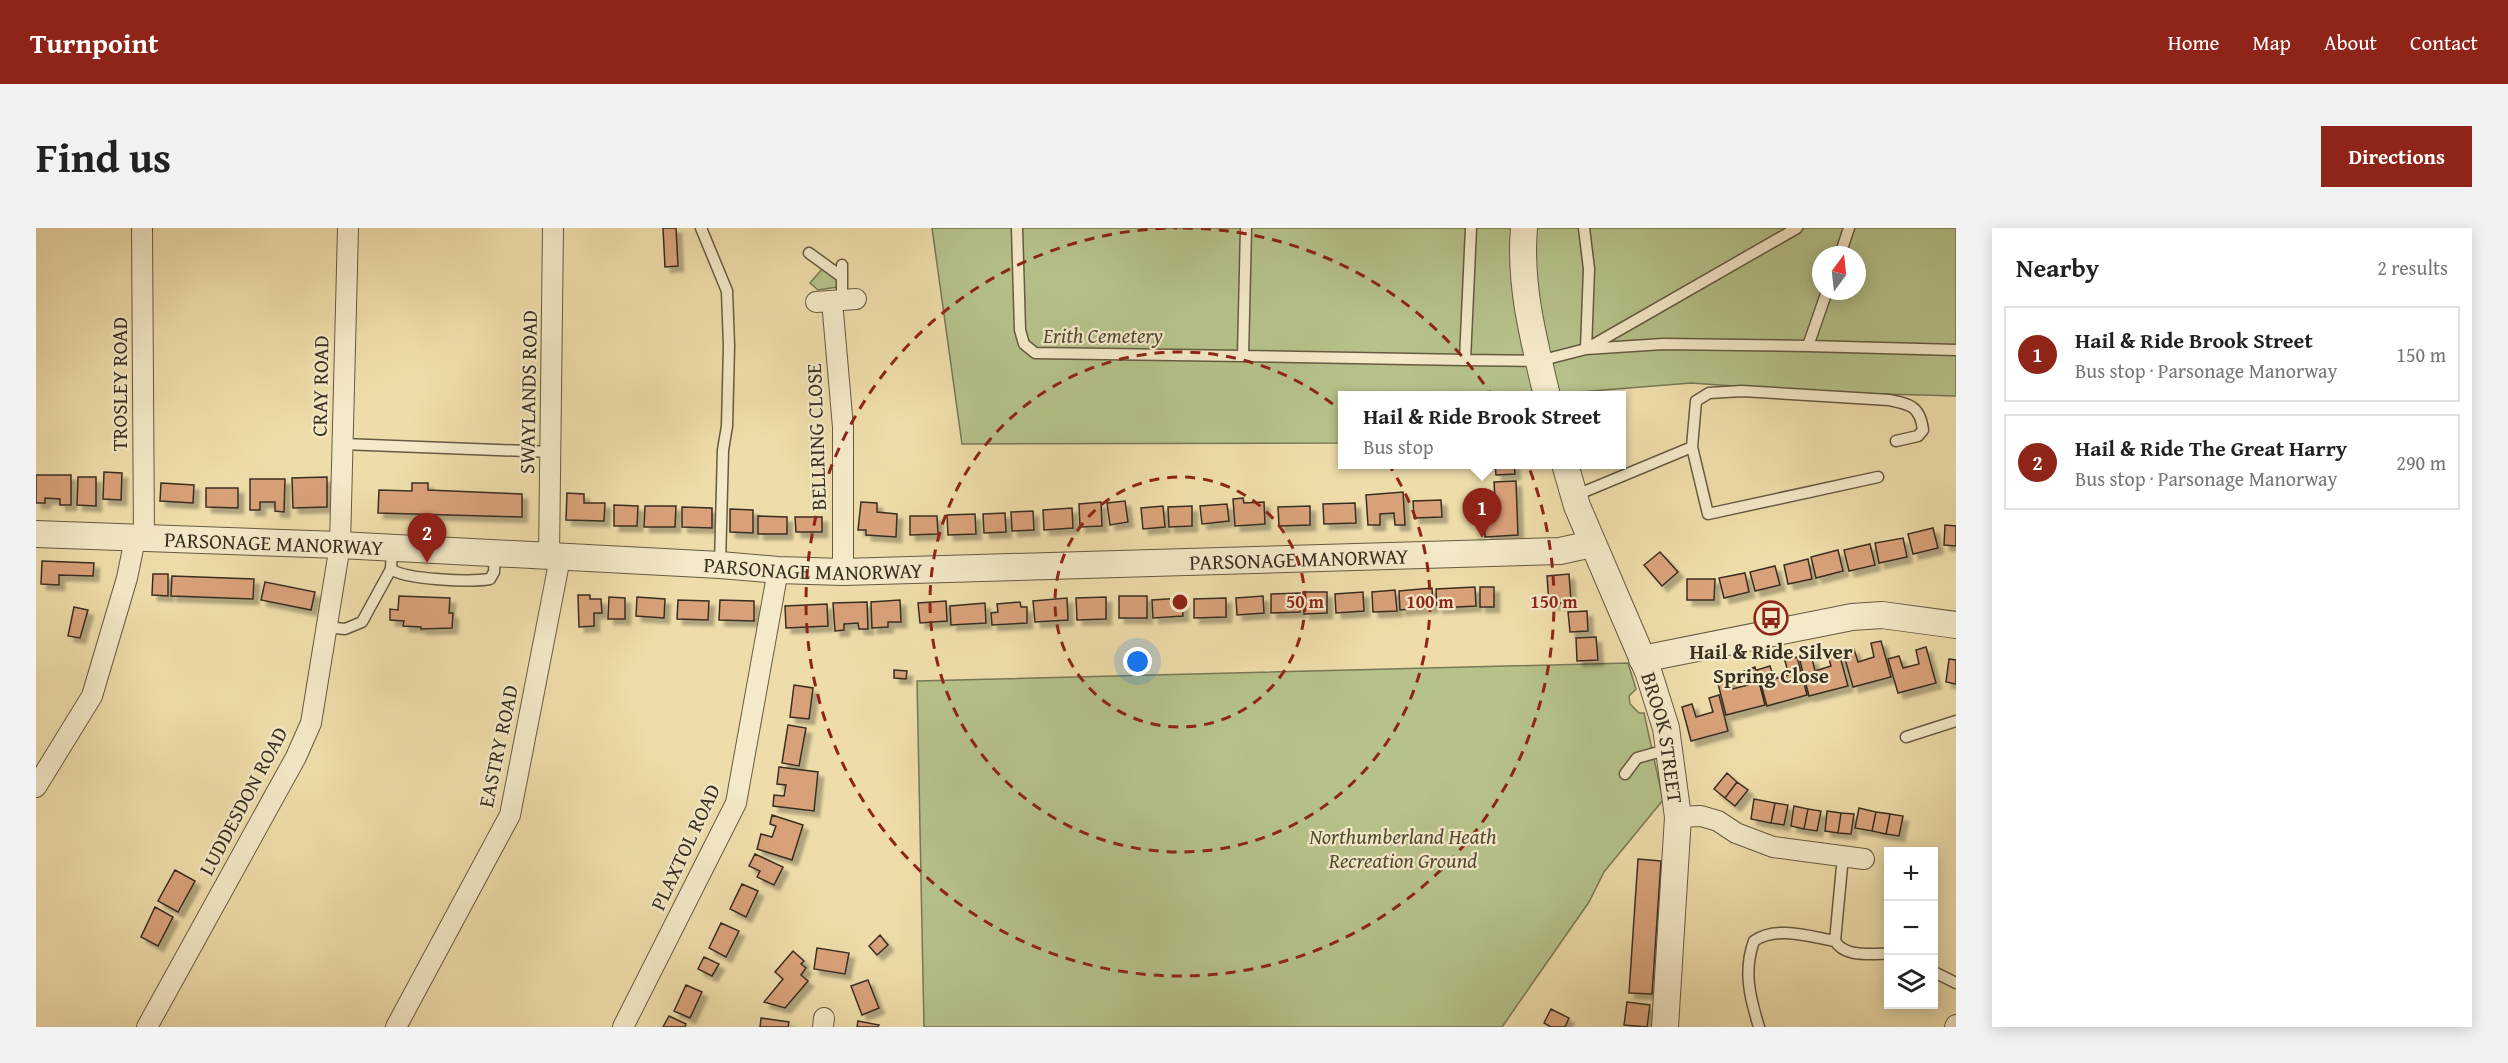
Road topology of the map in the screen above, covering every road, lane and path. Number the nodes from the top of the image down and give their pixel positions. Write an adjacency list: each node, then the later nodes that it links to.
1 (142, 228): 33 (street, TROSLEY ROAD)
2 (348, 228): 26 (street, CRAY ROAD)
3 (553, 228): 28 (street, SWAYLANDS ROAD)
4 (701, 228): 38 (lane)
5 (1017, 228): 21 (lane)
6 (1246, 228): 21 (lane)
7 (1471, 228): 22 (lane)
8 (1524, 228): 23 (street)
9 (1584, 228): 19 (lane)
10 (1797, 228): 19 (lane)
11 (1849, 228): 12 (lane)
12 (1843, 246)
13 (809, 253): 15 (lane)
14 (842, 265): 15 (lane)
15 (842, 277): 17 (lane)
16 (1824, 300): 18 (lane)
17 (836, 301): 40 (street, BELLRING CLOSE)
18 (1808, 346): 19 (lane); 20 (lane)
19 (1587, 349): 23 (lane)
20 (1956, 350)
21 (1243, 356): 22 (lane)
22 (1465, 360): 23 (lane)
23 (1539, 361): 24 (street)
24 (1546, 391)
25 (1896, 441): 27 (lane)
26 (343, 444): 28 (lane); 35 (street, CRAY ROAD)
27 (1692, 447): 30 (lane); 31 (lane)
28 (551, 452): 37 (street, SWAYLANDS ROAD)
29 (1566, 469): 31 (street, BROOK STREET)
30 (1878, 477)
31 (1574, 496): 34 (street, BROOK STREET)
32 (36, 534): 33 (street, PARSONAGE MANORWAY)
33 (140, 539): 35 (street, PARSONAGE MANORWAY); 48 (street, TROSLEY ROAD)
34 (1592, 544): 40 (street, PARSONAGE MANORWAY); 43 (street, BROOK STREET)
35 (340, 545): 36 (street, PARSONAGE MANORWAY); 42 (street, LUDDESDON ROAD)
36 (392, 558): 37 (street, PARSONAGE MANORWAY); 42 (lane)
37 (554, 558): 38 (street, PARSONAGE MANORWAY); 57 (street, EASTRY ROAD)
38 (720, 565): 39 (street, PARSONAGE MANORWAY)
39 (778, 570): 40 (street, PARSONAGE MANORWAY); 58 (street, PLAXTOL ROAD)
40 (843, 572)
41 (1956, 625): 43 (street)
42 (326, 627): 56 (street, LUDDESDON ROAD)
43 (1642, 659): 46 (street, BROOK STREET)
44 (1956, 721): 45 (lane)
45 (1905, 737)
46 (1670, 749): 47 (lane); 49 (street, BROOK STREET)
47 (1625, 774)
48 (36, 787)
49 (1678, 818): 50 (street); 59 (street, BROOK STREET)
50 (1843, 856): 51 (street); 52 (lane)
51 (1864, 859)
52 (1835, 941): 53 (lane); 60 (lane)
53 (1884, 954)
54 (1938, 974): 55 (lane)
55 (1956, 983)
56 (147, 1027)
57 (396, 1027)
58 (623, 1027)
59 (1665, 1027)
60 (1759, 1027)

